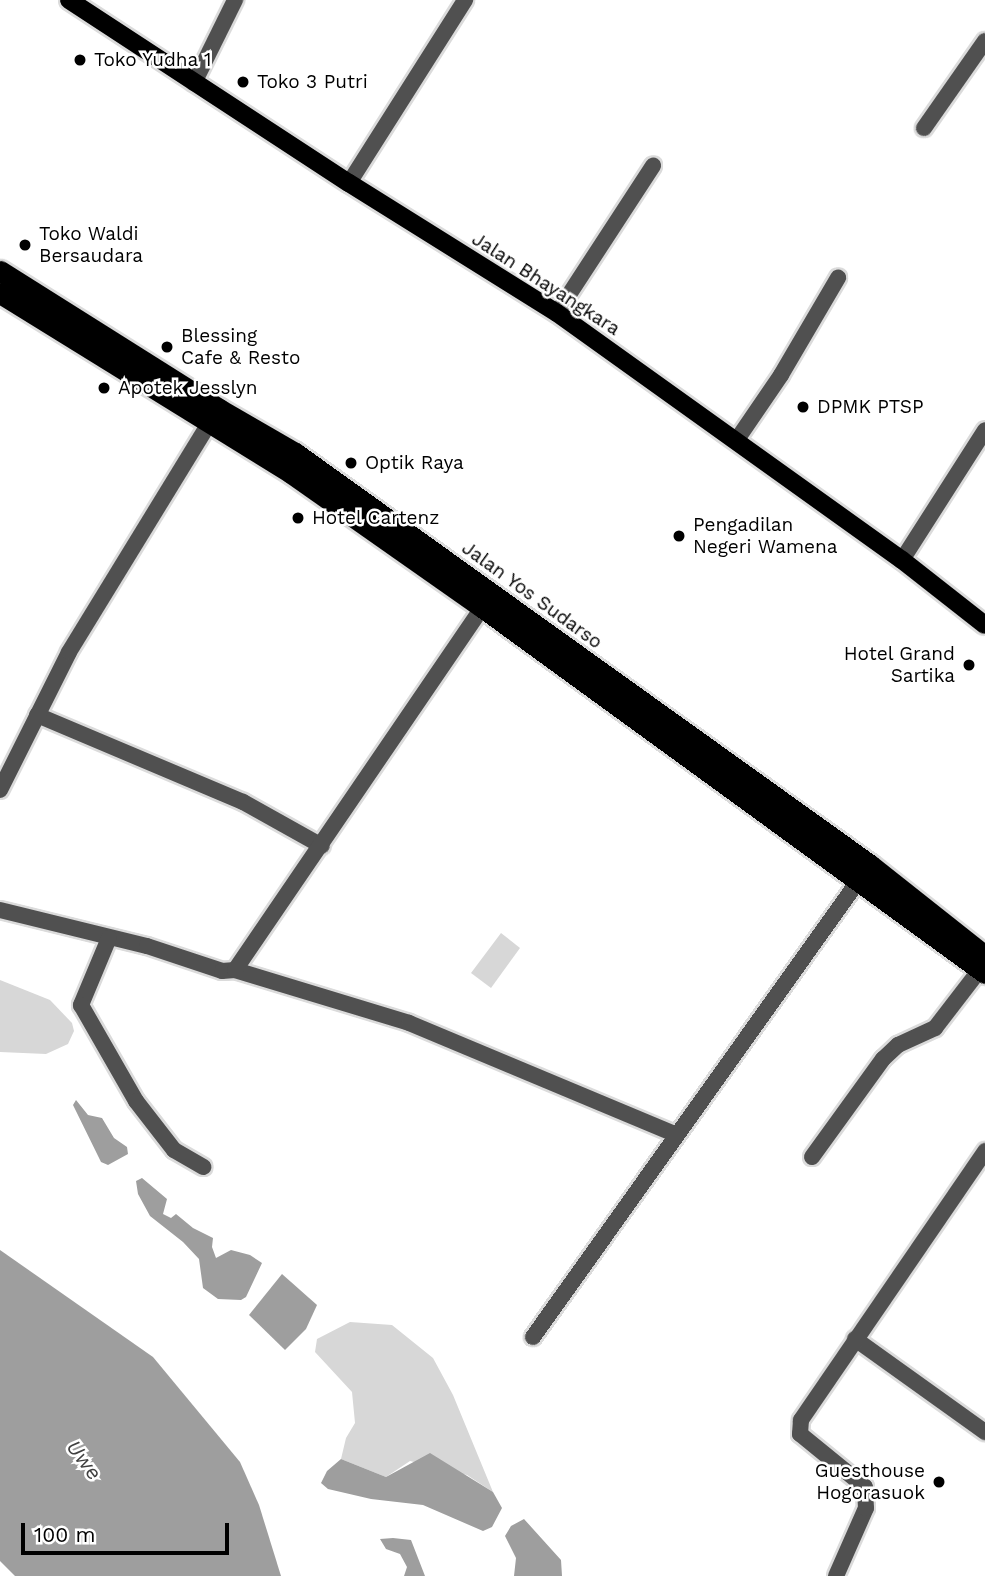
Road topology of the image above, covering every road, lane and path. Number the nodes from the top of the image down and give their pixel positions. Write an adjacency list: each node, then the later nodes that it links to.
1 (69, 0): 5 (main road, Jalan Bhayangkara)
2 (235, 0): 5 (street)
3 (465, 0): 8 (street)
4 (985, 41): 6 (street)
5 (194, 82): 8 (main road, Jalan Bhayangkara)
6 (924, 128)
7 (653, 166): 11 (street)
8 (349, 183): 11 (main road, Jalan Bhayangkara)
9 (838, 278): 14 (street)
10 (1, 280): 12 (highway, Jalan Yos Sudarso)
11 (557, 313): 14 (main road, Jalan Bhayangkara)
12 (213, 417): 16 (highway, Jalan Yos Sudarso); 18 (street)
13 (985, 430): 15 (street)
14 (736, 441): 15 (main road, Jalan Bhayangkara)
15 (902, 559): 17 (main road, Jalan Bhayangkara)
16 (487, 600): 20 (street); 21 (highway, Jalan Yos Sudarso)
17 (985, 625)
18 (37, 715): 19 (street); 20 (street)
19 (0, 790)
20 (322, 846): 25 (street)
21 (865, 872): 24 (highway, Jalan Yos Sudarso); 26 (street)
22 (0, 911): 23 (street)
23 (109, 939): 25 (street); 29 (street)
24 (984, 966): 28 (street)
25 (235, 970): 26 (street)
26 (675, 1134): 30 (street)
27 (985, 1151): 31 (street)
28 (812, 1157)
29 (203, 1167)
30 (533, 1338)
31 (855, 1339): 32 (street); 33 (street)
32 (985, 1432)
33 (836, 1576)

